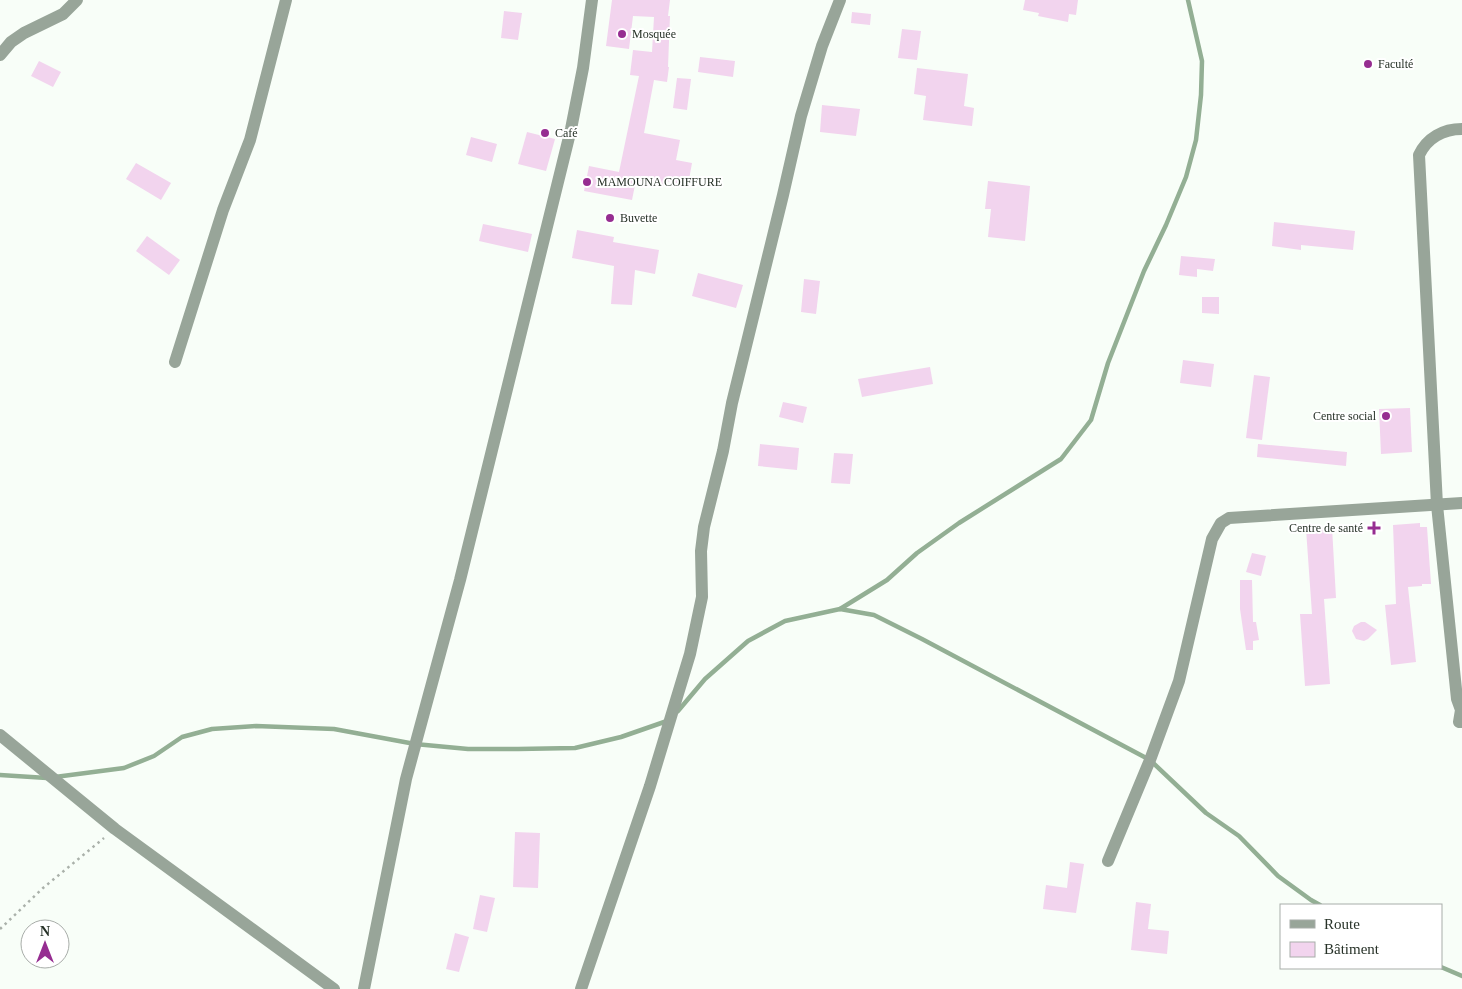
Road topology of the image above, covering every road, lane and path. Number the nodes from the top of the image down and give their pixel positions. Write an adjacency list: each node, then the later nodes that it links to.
1 (77, 0): 5 (street)
2 (286, 0): 7 (street)
3 (592, 0): 16 (street)
4 (840, 0): 17 (street)
5 (0, 55)
6 (1462, 129): 9 (street)
7 (175, 362)
8 (1462, 503): 9 (street)
9 (1436, 505): 10 (street); 13 (street)
10 (1462, 722)
11 (0, 735): 12 (street)
12 (115, 829): 14 (path); 15 (street)
13 (1108, 861)
14 (0, 929)
15 (334, 989)
16 (364, 989)
17 (581, 989)

